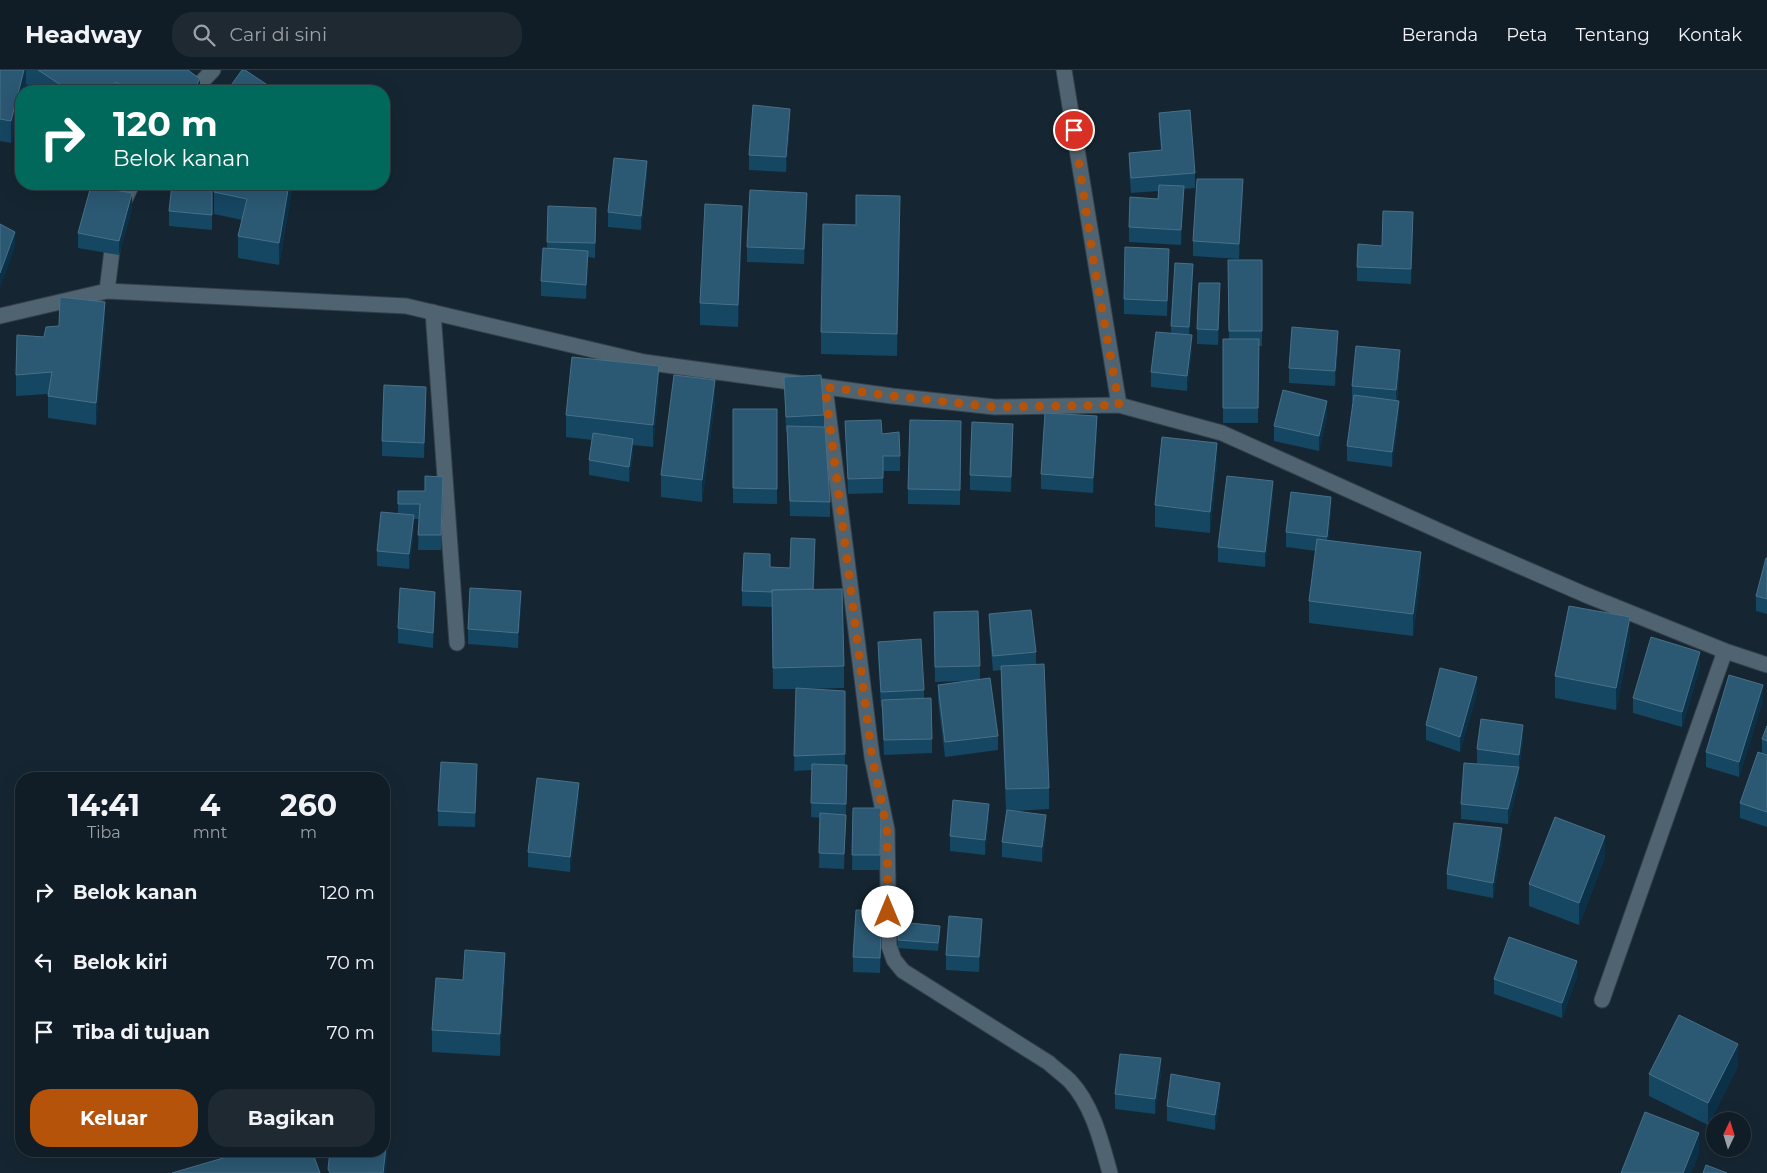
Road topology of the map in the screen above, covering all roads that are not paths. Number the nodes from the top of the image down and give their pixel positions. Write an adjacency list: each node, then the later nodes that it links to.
1 (214, 70): 3 (street)
2 (1064, 70): 9 (street)
3 (199, 85)
4 (129, 190): 5 (street)
5 (107, 291): 6 (street); 7 (street)
6 (433, 312): 8 (street); 10 (street)
7 (0, 316)
8 (825, 387): 9 (street); 14 (street)
9 (1119, 405): 11 (street)
10 (457, 643)
11 (1726, 651): 12 (street); 13 (street)
12 (1767, 665)
13 (1602, 1000)
14 (1110, 1173)

